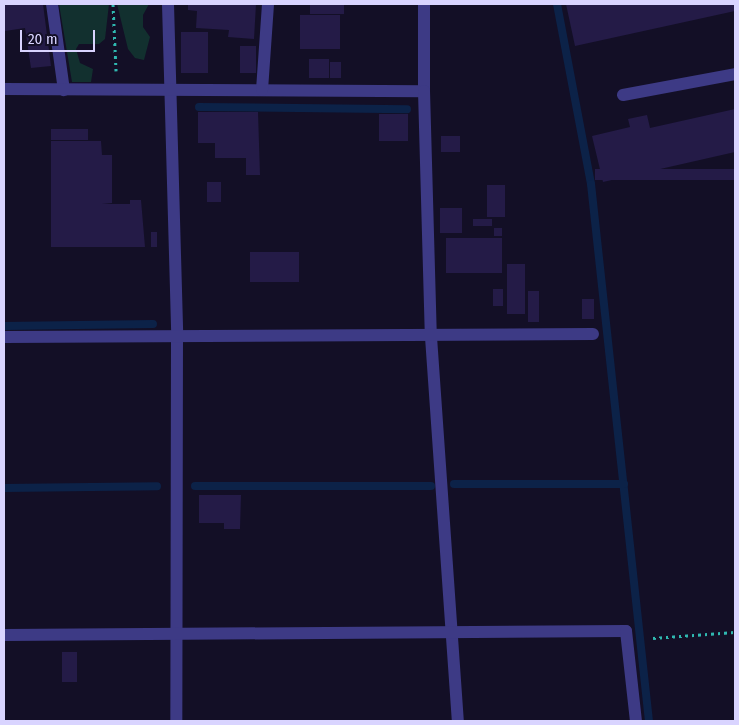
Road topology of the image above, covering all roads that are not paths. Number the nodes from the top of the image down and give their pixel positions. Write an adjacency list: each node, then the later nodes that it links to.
1 (52, 4): 7 (street)
2 (168, 4): 8 (street)
3 (268, 4): 9 (street)
4 (424, 4): 10 (street)
5 (735, 74): 11 (street)
6 (4, 88): 7 (street)
7 (64, 90): 8 (street)
8 (170, 90): 9 (street); 13 (street)
9 (262, 90): 10 (street)
10 (424, 91): 15 (street)
11 (623, 95)
12 (593, 334): 15 (street)
13 (177, 336): 14 (street); 15 (street); 17 (street)
14 (4, 337)
15 (431, 337): 16 (street)
16 (451, 633): 17 (street); 20 (street); 21 (street)
17 (177, 634): 18 (street); 19 (street)
18 (4, 635)
19 (176, 721)
20 (458, 721)
21 (636, 721)

